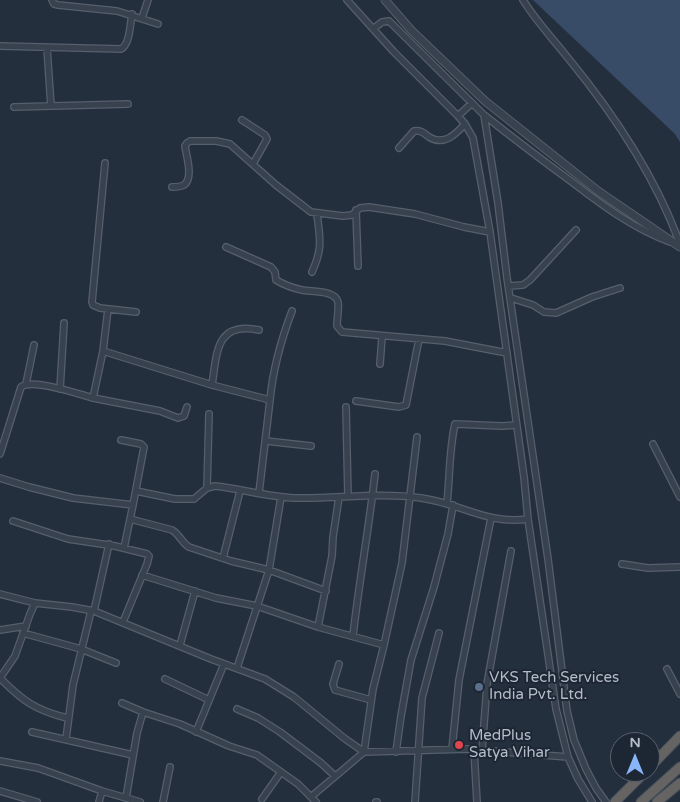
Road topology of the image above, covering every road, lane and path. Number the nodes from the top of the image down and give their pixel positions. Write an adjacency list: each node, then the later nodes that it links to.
1 (52, 0): 6 (street)
2 (148, 0): 7 (street)
3 (347, 0): 9 (street)
4 (385, 0): 28 (street)
5 (523, 0): 28 (street)
6 (132, 14): 7 (street); 11 (street)
7 (142, 18): 8 (street)
8 (158, 24)
9 (375, 28): 12 (street); 17 (street)
10 (0, 46): 11 (street)
11 (47, 48): 14 (street)
12 (472, 103): 16 (street); 17 (street)
13 (128, 104): 14 (street)
14 (51, 106): 15 (street)
15 (14, 107)
16 (484, 115): 28 (street); 32 (street)
17 (458, 116): 19 (street)
18 (242, 120): 22 (street)
19 (465, 124): 20 (street); 27 (street)
20 (400, 148)
21 (105, 163): 35 (street)
22 (253, 164): 23 (street); 25 (street)
23 (172, 187)
24 (356, 210): 25 (street); 27 (street); 30 (street)
25 (318, 214): 31 (street)
26 (576, 230): 32 (street)
27 (490, 232): 39 (street)
28 (679, 245)
29 (226, 247): 42 (street)
30 (358, 266)
31 (312, 272)
32 (509, 286): 34 (street)
33 (620, 288): 34 (street)
34 (511, 298): 38 (street)
35 (108, 309): 37 (street); 45 (street)
36 (292, 311): 52 (street)
37 (136, 312)
38 (513, 318): 39 (street); 152 (street)
39 (502, 319): 46 (street)
40 (64, 324): 50 (street)
41 (259, 330): 49 (street)
42 (382, 336): 43 (street); 47 (street)
43 (419, 339): 46 (street); 53 (street)
44 (34, 345): 48 (street)
45 (103, 351): 49 (street); 51 (street)
46 (507, 353): 57 (street)
47 (380, 364)
48 (26, 384): 50 (street); 63 (street)
49 (212, 385): 52 (street)
50 (60, 389): 51 (street)
51 (93, 398): 54 (street)
52 (270, 400): 60 (street)
53 (356, 401)
54 (187, 407)
55 (346, 407): 70 (street)
56 (209, 414): 66 (street)
57 (516, 425): 76 (street); 80 (street)
58 (417, 437): 72 (street)
59 (121, 440): 67 (street)
60 (266, 441): 62 (street); 69 (street)
61 (653, 444): 75 (street)
62 (312, 446)
63 (0, 454)
64 (375, 474): 71 (street)
65 (0, 478): 77 (street)
66 (206, 488): 67 (street); 68 (street)
67 (136, 491): 77 (street)
68 (240, 491): 69 (street); 85 (street)
69 (259, 494): 73 (street)
70 (348, 496): 71 (street); 74 (street)
71 (373, 496): 72 (street); 102 (street)
72 (409, 496): 76 (street); 104 (street)
73 (281, 497): 74 (street); 88 (street)
74 (339, 497): 91 (street)
75 (680, 497)
76 (450, 504): 79 (street); 129 (street)
77 (133, 506): 78 (street)
78 (130, 518): 83 (street); 85 (street)
79 (491, 518): 80 (street); 124 (street)
80 (528, 518): 132 (street)
81 (13, 521): 82 (street)
82 (109, 544): 83 (street); 95 (street)
83 (124, 548): 89 (street)
84 (511, 551): 127 (street)
85 (223, 558): 88 (street)
86 (622, 564): 87 (street)
87 (680, 567)
88 (269, 570): 91 (street); 94 (street)
89 (142, 575): 90 (street); 96 (street)
90 (195, 591): 94 (street); 103 (street)
91 (326, 591): 98 (street)
92 (0, 594): 93 (street)
93 (35, 603): 95 (street); 97 (street)
94 (257, 606): 98 (street); 109 (street)
95 (92, 611): 96 (street); 105 (street)
96 (123, 622): 103 (street)
97 (26, 626): 99 (street); 100 (street)
98 (318, 627): 102 (street)
99 (0, 630)
100 (23, 633): 105 (street); 111 (street)
101 (440, 633): 126 (street)
102 (353, 636): 104 (street)
103 (180, 645): 107 (street)
104 (384, 645): 115 (street)
105 (81, 649): 106 (street); 119 (street)
106 (116, 664)
107 (224, 664): 109 (street); 114 (street)
108 (338, 664): 115 (street)
109 (237, 668): 128 (street)
110 (667, 669): 113 (street)
111 (0, 678): 119 (street)
112 (165, 679): 114 (street)
113 (680, 694)
114 (209, 700): 121 (street)
115 (371, 700): 128 (street)
116 (122, 703): 118 (street)
117 (237, 709): 137 (street)
118 (143, 712): 121 (street); 130 (street)
119 (67, 718): 123 (street)
120 (32, 732): 123 (street)
121 (196, 732): 136 (street)
122 (680, 736): 131 (highway)
123 (66, 739): 130 (street)
124 (452, 749): 125 (street); 126 (street)
125 (474, 750): 127 (street); 150 (street)
126 (419, 751): 129 (street); 149 (street)
127 (482, 751): 132 (street)
128 (364, 752): 129 (street); 137 (street)
129 (396, 752)
130 (133, 755): 142 (street)
131 (660, 756)
132 (568, 757): 151 (street)
133 (0, 761): 141 (street)
134 (170, 767): 148 (street)
135 (680, 767): 154 (highway)
136 (281, 772): 143 (street); 144 (street)
137 (335, 776): 144 (street)
138 (634, 782): 153 (highway)
139 (680, 783): 155 (highway)
140 (0, 791): 145 (street)
141 (102, 791): 142 (street); 146 (street)
142 (126, 798): 147 (street)
143 (262, 799)
144 (314, 799)
145 (37, 802)
146 (99, 802)
147 (140, 802)
148 (163, 802)
149 (415, 802)
150 (477, 802)
151 (592, 802)
152 (606, 802)
153 (615, 802)
154 (640, 802)
155 (657, 802)

